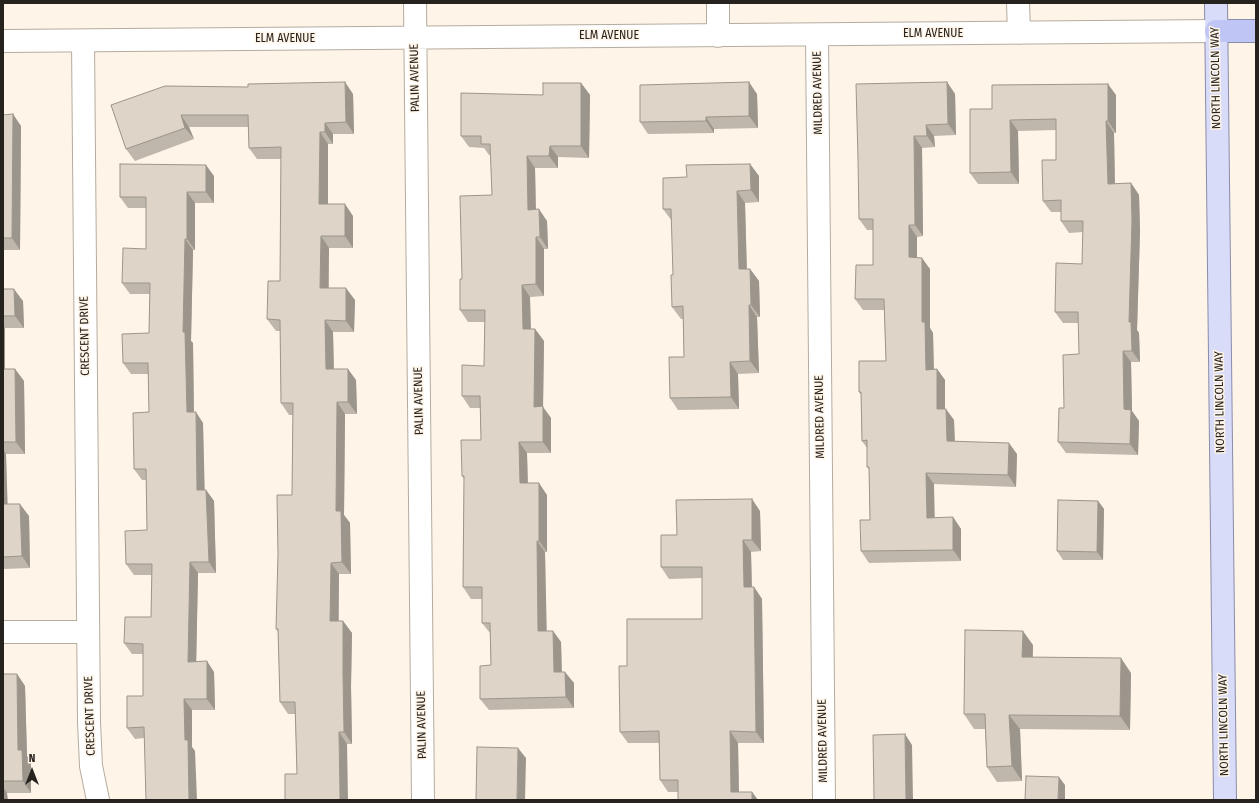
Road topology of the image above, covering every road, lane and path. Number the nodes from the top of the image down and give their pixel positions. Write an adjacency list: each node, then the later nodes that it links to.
1 (415, 3): 10 (street, PALIN AVENUE)
2 (718, 3): 9 (street)
3 (1018, 3): 7 (street)
4 (1216, 3): 5 (main road, NORTH LINCOLN WAY)
5 (1216, 31): 6 (highway); 7 (street, ELM AVENUE); 18 (main road, NORTH LINCOLN WAY)
6 (1256, 31)
7 (1019, 33): 8 (street, ELM AVENUE)
8 (817, 35): 9 (street, ELM AVENUE); 17 (street, MILDRED AVENUE)
9 (718, 36): 10 (street, ELM AVENUE)
10 (415, 38): 11 (street, ELM AVENUE); 16 (street, PALIN AVENUE)
11 (82, 40): 12 (street, ELM AVENUE); 14 (street, CRESCENT DRIVE)
12 (3, 41)
13 (3, 632): 14 (street)
14 (88, 632): 15 (street, CRESCENT DRIVE)
15 (98, 800)
16 (423, 800)
17 (824, 800)
18 (1225, 800)

